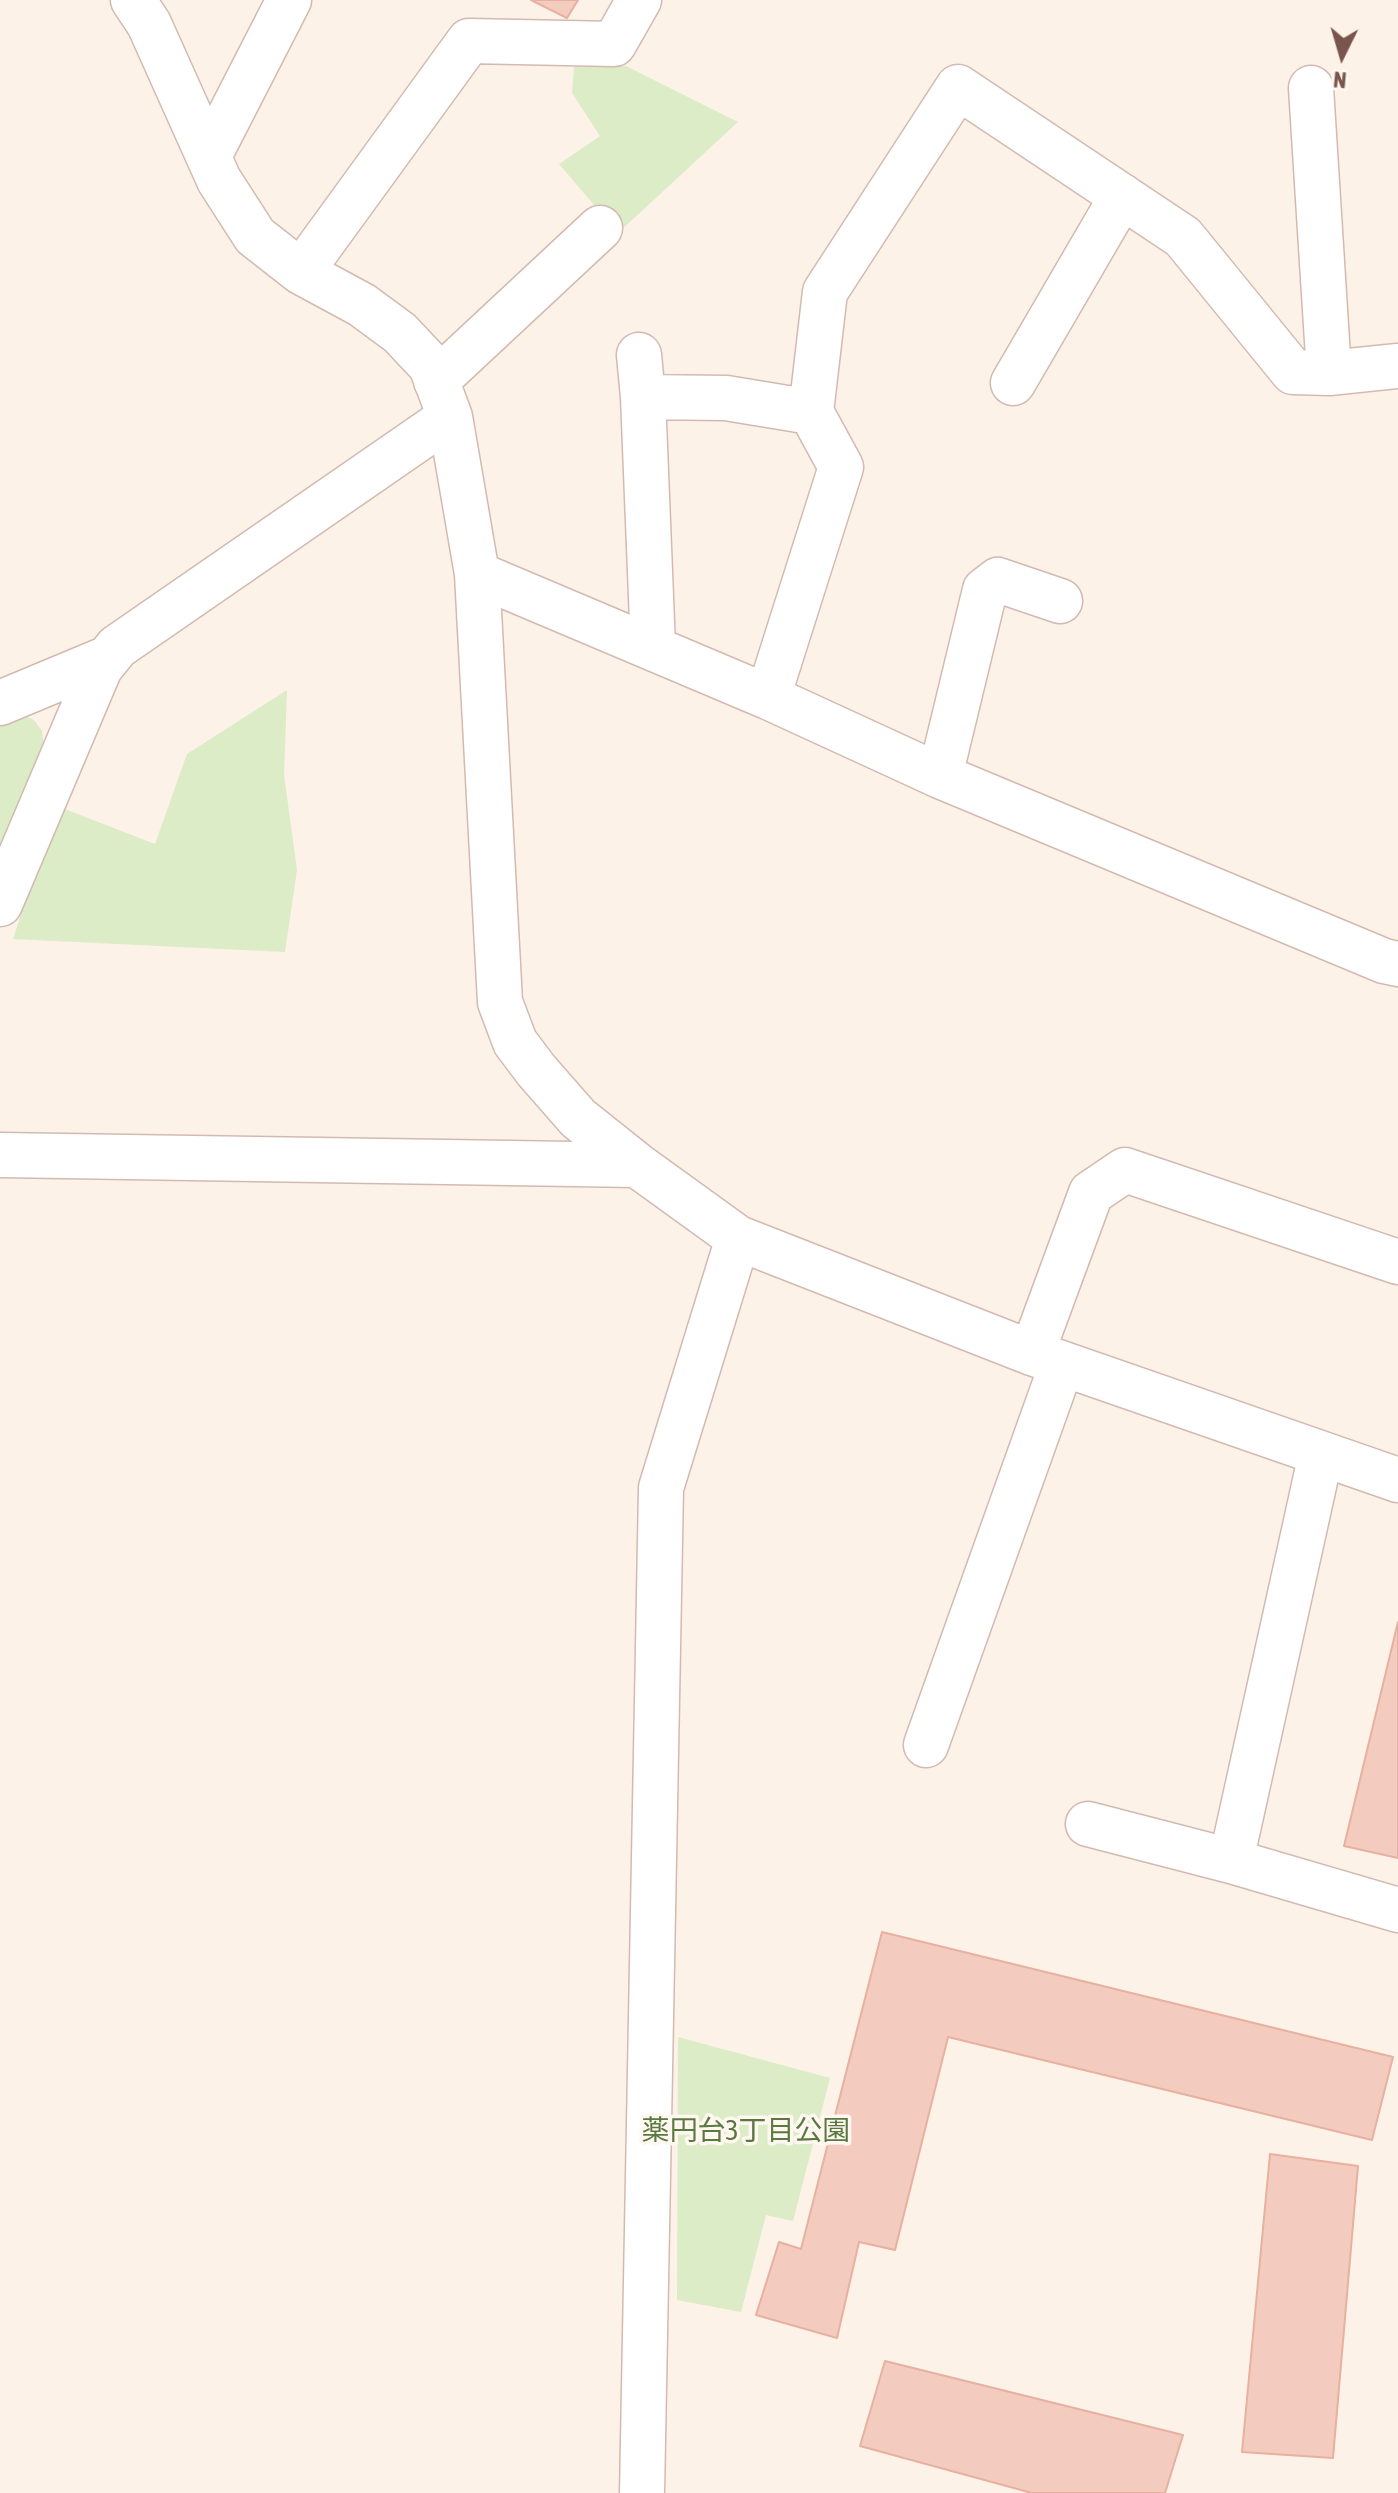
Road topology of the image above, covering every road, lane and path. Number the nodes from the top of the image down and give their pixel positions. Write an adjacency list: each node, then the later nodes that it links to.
1 (289, 0): 5 (street)
2 (639, 0): 8 (street)
3 (148, 8): 5 (street)
4 (1311, 88): 11 (street)
5 (209, 156): 8 (street)
6 (1122, 196): 11 (street); 12 (street); 15 (street)
7 (600, 228): 14 (street)
8 (301, 272): 14 (street)
9 (639, 355): 13 (street)
10 (1398, 366): 11 (street)
11 (1329, 373)
12 (1013, 383)
13 (643, 397): 15 (street); 18 (street)
14 (443, 399): 16 (street); 19 (street)
15 (811, 412): 20 (street)
16 (477, 574): 18 (street); 26 (street)
17 (1060, 601): 22 (street)
18 (653, 647): 20 (street)
19 (108, 658): 21 (street); 23 (street)
20 (768, 697): 22 (street)
21 (0, 703)
22 (940, 776): 24 (street)
23 (0, 904)
24 (1398, 964)
25 (0, 1155): 26 (street)
26 (637, 1165): 27 (street)
27 (738, 1238): 29 (street); 36 (street)
28 (1398, 1262): 29 (street)
29 (1047, 1359): 30 (street); 32 (street)
30 (1321, 1454): 31 (street); 34 (street)
31 (1398, 1480)
32 (926, 1745)
33 (1088, 1824): 34 (street)
34 (1231, 1861): 35 (street)
35 (1398, 1910)
36 (642, 2493)

